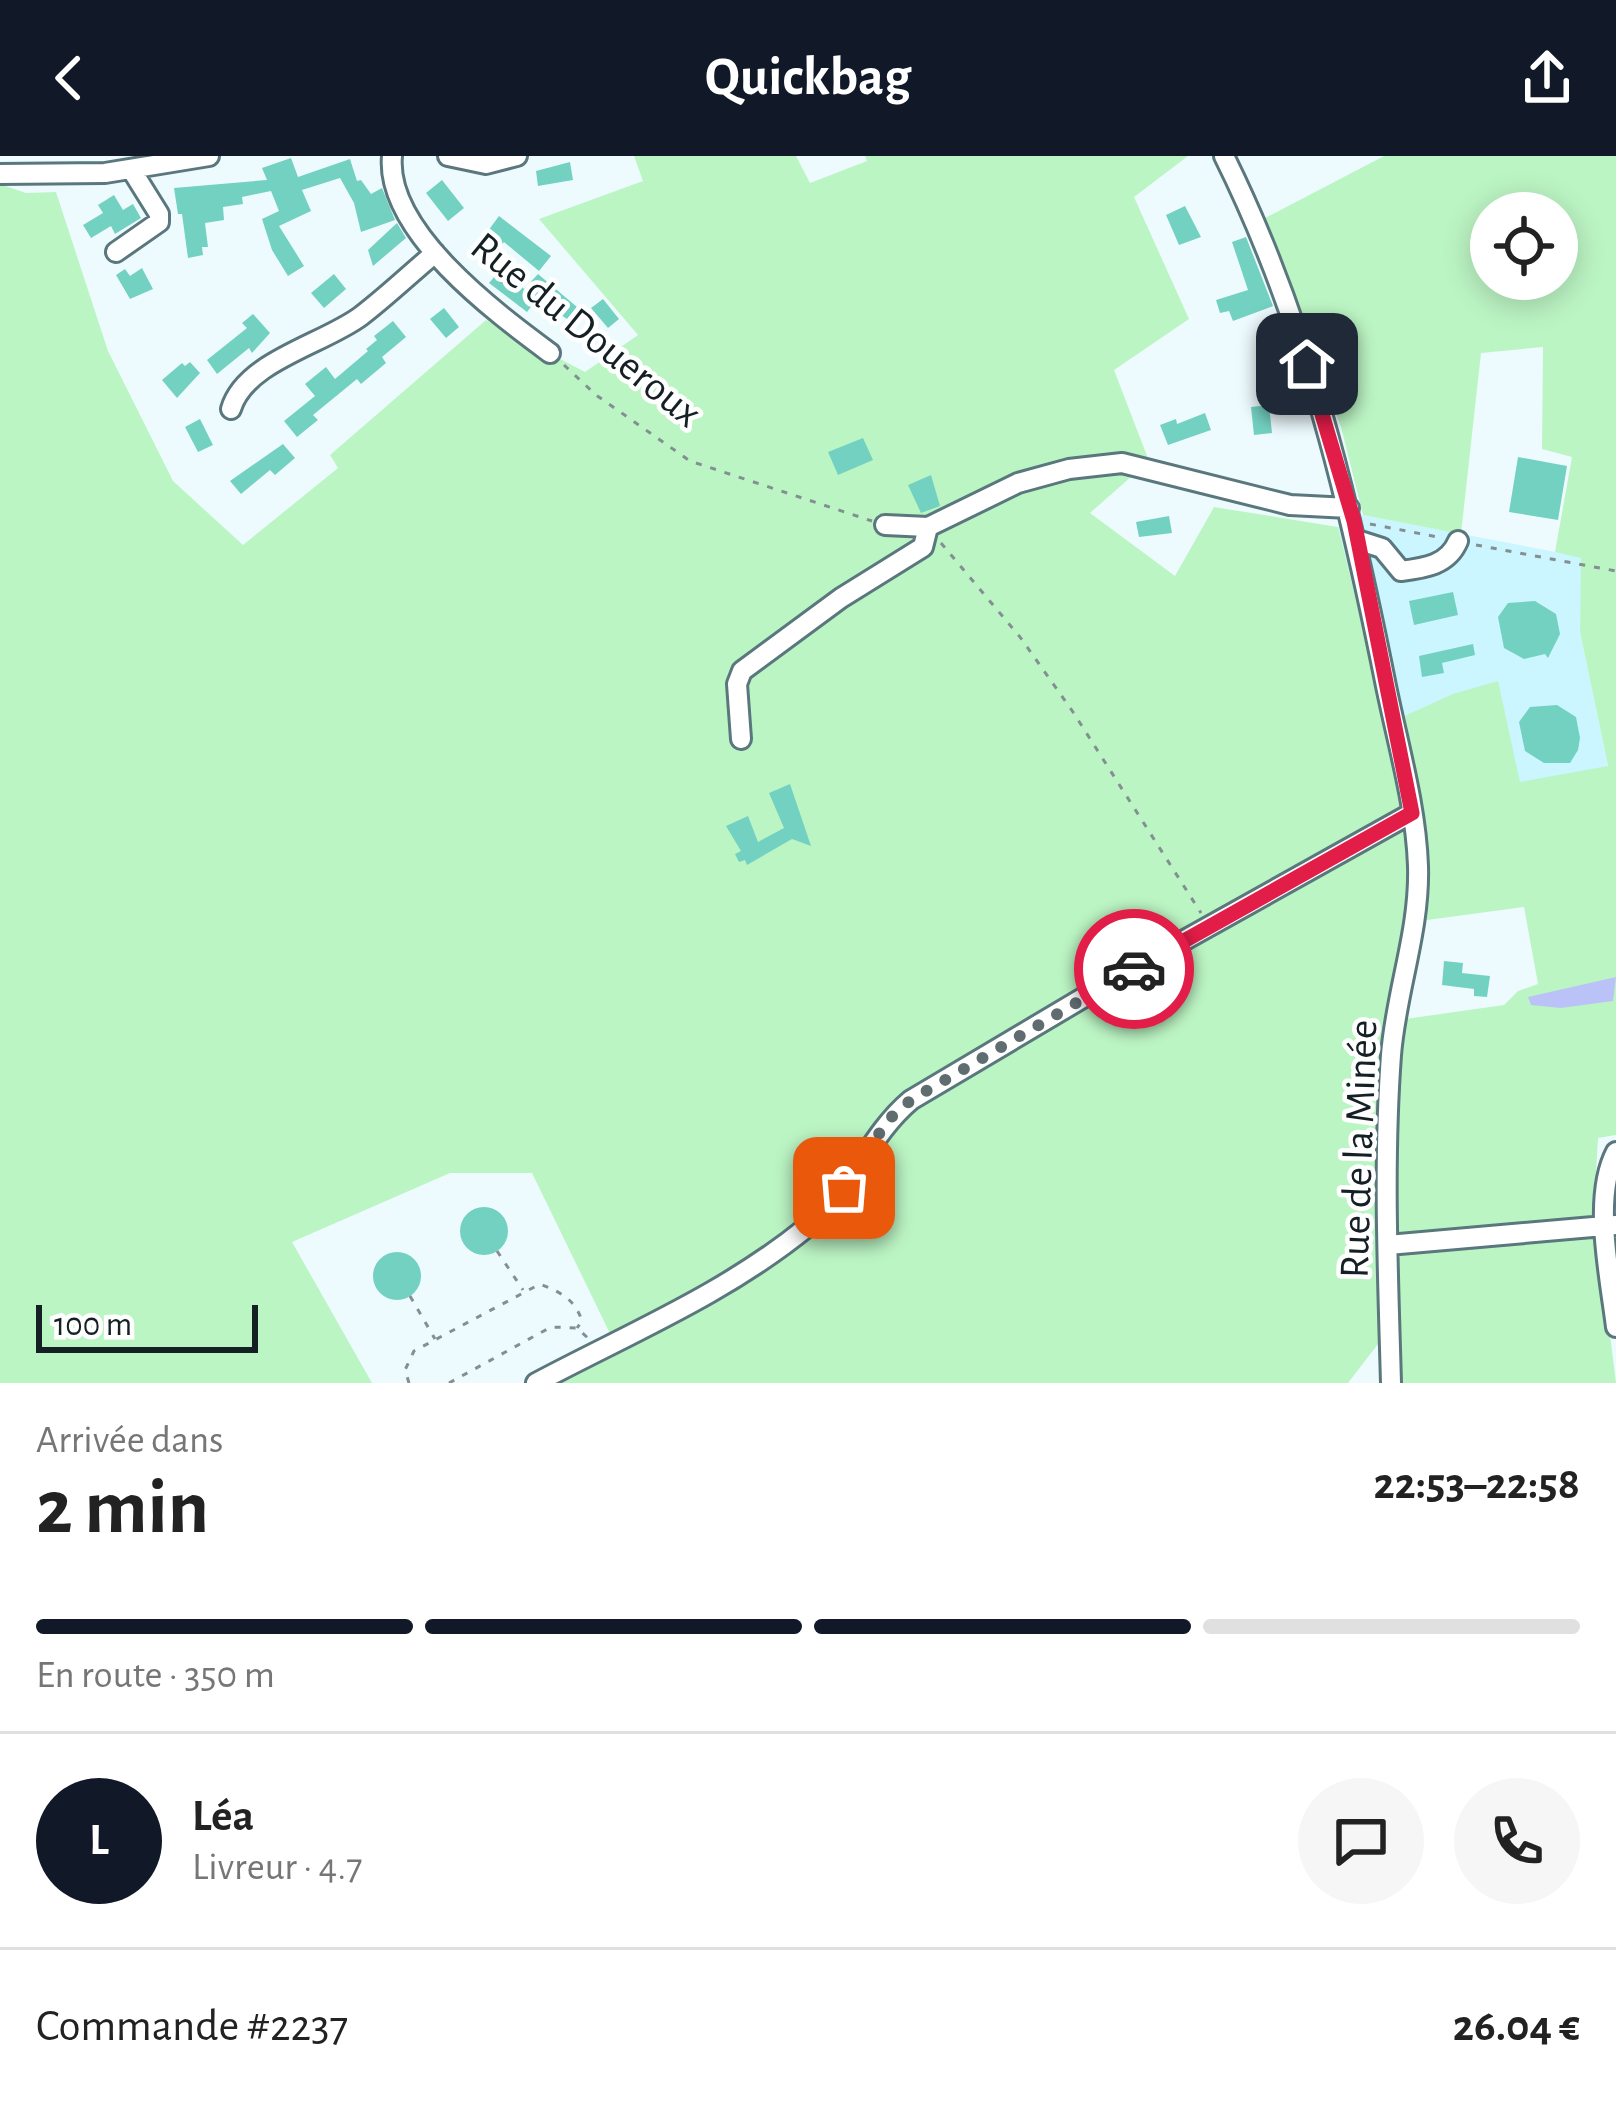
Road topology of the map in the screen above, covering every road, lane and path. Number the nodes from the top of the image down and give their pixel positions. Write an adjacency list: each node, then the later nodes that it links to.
1 (209, 156): 6 (street)
2 (392, 156): 9 (street, Rue du Doueroux)
3 (448, 156): 4 (street)
4 (517, 156)
5 (1224, 156): 12 (street, Rue de la Minée)
6 (131, 170): 7 (street); 8 (street)
7 (0, 174)
8 (116, 252)
9 (435, 253): 10 (street, Rue du Doueroux); 11 (street)
10 (550, 352): 13 (path, Rue du Doueroux)
11 (231, 409)
12 (1353, 523): 14 (street); 15 (path); 15 (street); 18 (street, Rue de la Minée)
13 (885, 525): 14 (street)
14 (932, 526): 17 (street); 19 (path)
15 (1458, 541): 16 (path)
16 (1616, 571)
17 (741, 739)
18 (1412, 813): 19 (street); 22 (street, Rue de la Minée)
19 (1210, 926): 29 (street)
20 (1616, 1152): 21 (street)
21 (1610, 1225): 22 (street); 26 (street)
22 (1388, 1245): 33 (street, Rue de la Minée)
23 (497, 1251): 24 (path)
24 (524, 1292): 27 (path); 28 (path)
25 (410, 1296): 28 (path)
26 (1616, 1327)
27 (577, 1328): 29 (path); 31 (path)
28 (436, 1340): 30 (path)
29 (600, 1349): 32 (street)
30 (409, 1383)
31 (449, 1383)
32 (536, 1383)
33 (1391, 1383)

